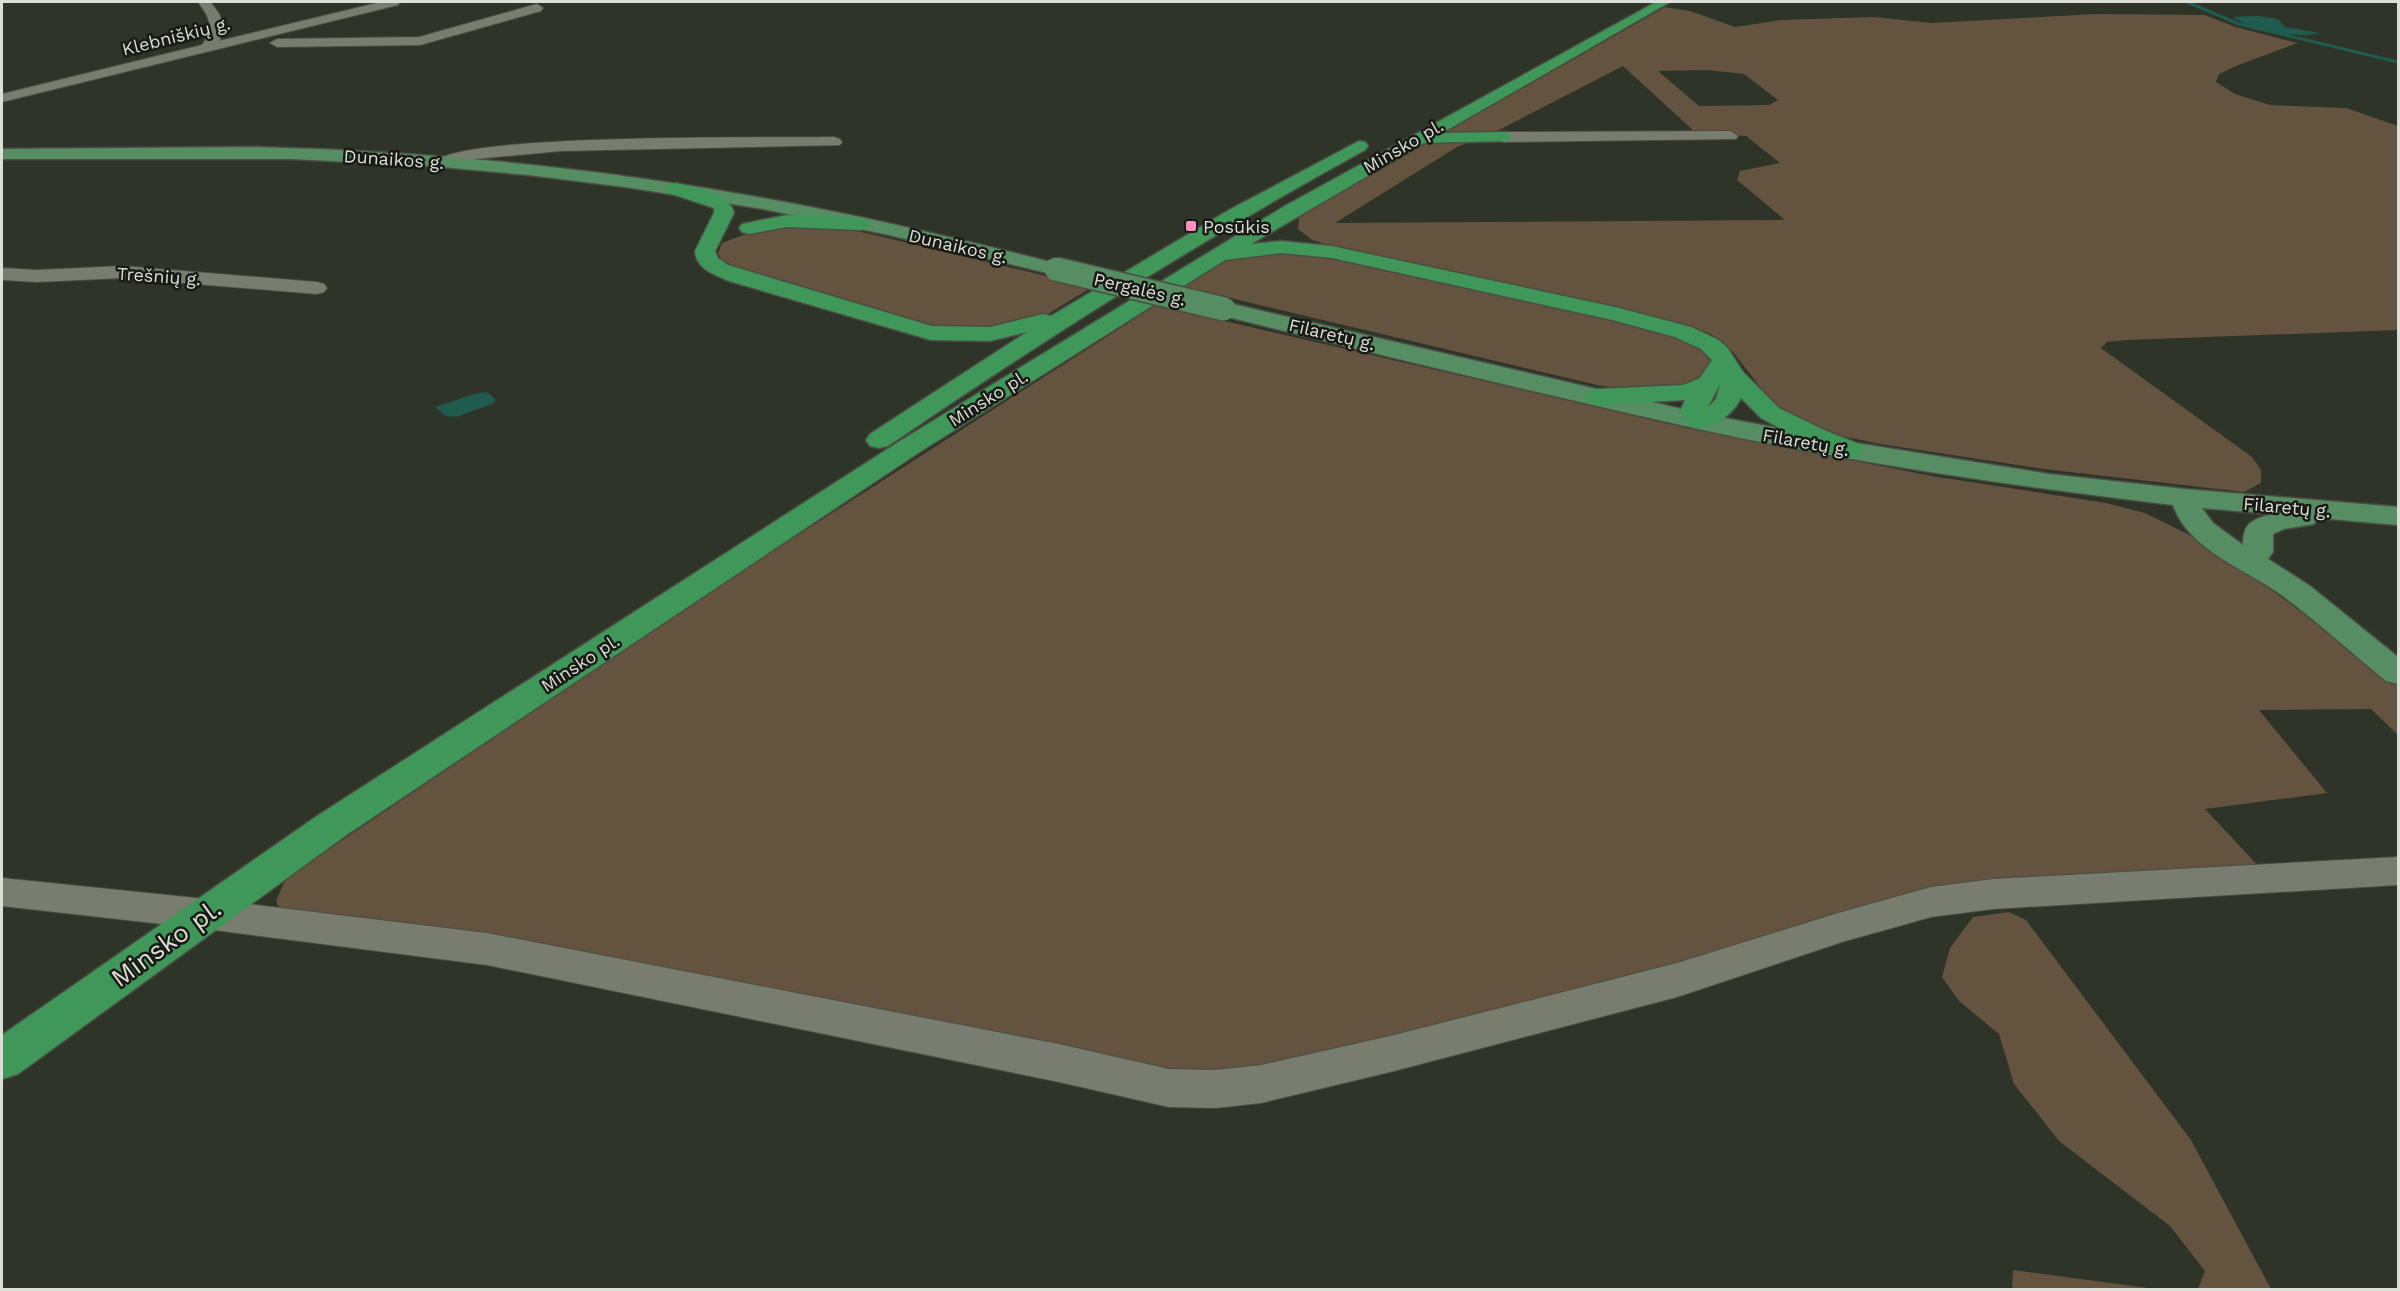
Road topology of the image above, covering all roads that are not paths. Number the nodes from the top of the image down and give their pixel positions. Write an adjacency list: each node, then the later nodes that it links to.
1 (204, 2): 5 (street)
2 (394, 2): 5 (street, Klebniškių g.)
3 (1664, 2): 7 (highway, Minsko pl.)
4 (537, 8): 5 (street)
5 (215, 45): 6 (street, Klebniškių g.)
6 (2, 98)
7 (1461, 114): 9 (highway); 10 (highway, Minsko pl.)
8 (1730, 136): 9 (street)
9 (1503, 137): 10 (highway)
10 (1416, 139): 17 (highway, Minsko pl.)
11 (1369, 141): 27 (highway, Minsko pl.)
12 (834, 142): 14 (street)
13 (2, 154): 14 (main road, Dunaikos g.)
14 (444, 162): 15 (main road, Dunaikos g.)
15 (676, 189): 16 (main road, Dunaikos g.); 20 (highway)
16 (783, 207): 18 (main road, Dunaikos g.); 19 (highway); 20 (highway)
17 (1290, 211): 21 (highway); 22 (highway, Minsko pl.)
18 (860, 224): 19 (highway); 23 (main road, Dunaikos g.)
19 (750, 228): 20 (highway)
20 (708, 243): 28 (highway)
21 (1332, 252): 22 (highway); 29 (highway)
22 (1208, 261): 43 (highway, Minsko pl.)
23 (1056, 269): 26 (main road, Pergalės g., bridge)
24 (2, 274): 25 (street, Trešnių g.)
25 (317, 288)
26 (1224, 309): 32 (main road, Filaretų g.)
27 (1072, 311): 28 (highway); 31 (highway, Minsko pl.)
28 (931, 333): 31 (highway)
29 (1729, 367): 30 (highway); 33 (highway); 34 (highway)
30 (1708, 383): 32 (highway); 33 (highway)
31 (943, 397): 43 (highway, Minsko pl.)
32 (1597, 397): 33 (main road, Filaretų g.)
33 (1700, 421): 34 (main road, Filaretų g.)
34 (1850, 450): 35 (main road, Filaretų g.)
35 (2049, 482): 36 (main road, Filaretų g.); 39 (main road)
36 (2185, 498): 37 (main road, Filaretų g.); 39 (main road); 40 (main road)
37 (2361, 514): 38 (main road, Filaretų g.); 40 (main road)
38 (2398, 516)
39 (2218, 542): 41 (main road)
40 (2258, 552): 41 (main road)
41 (2283, 581): 42 (main road)
42 (2398, 674)
43 (331, 826): 46 (highway, Minsko pl.)
44 (2398, 871): 46 (street)
45 (2, 892): 46 (street)
46 (206, 914): 47 (highway, Minsko pl.)
47 (2, 1060)

